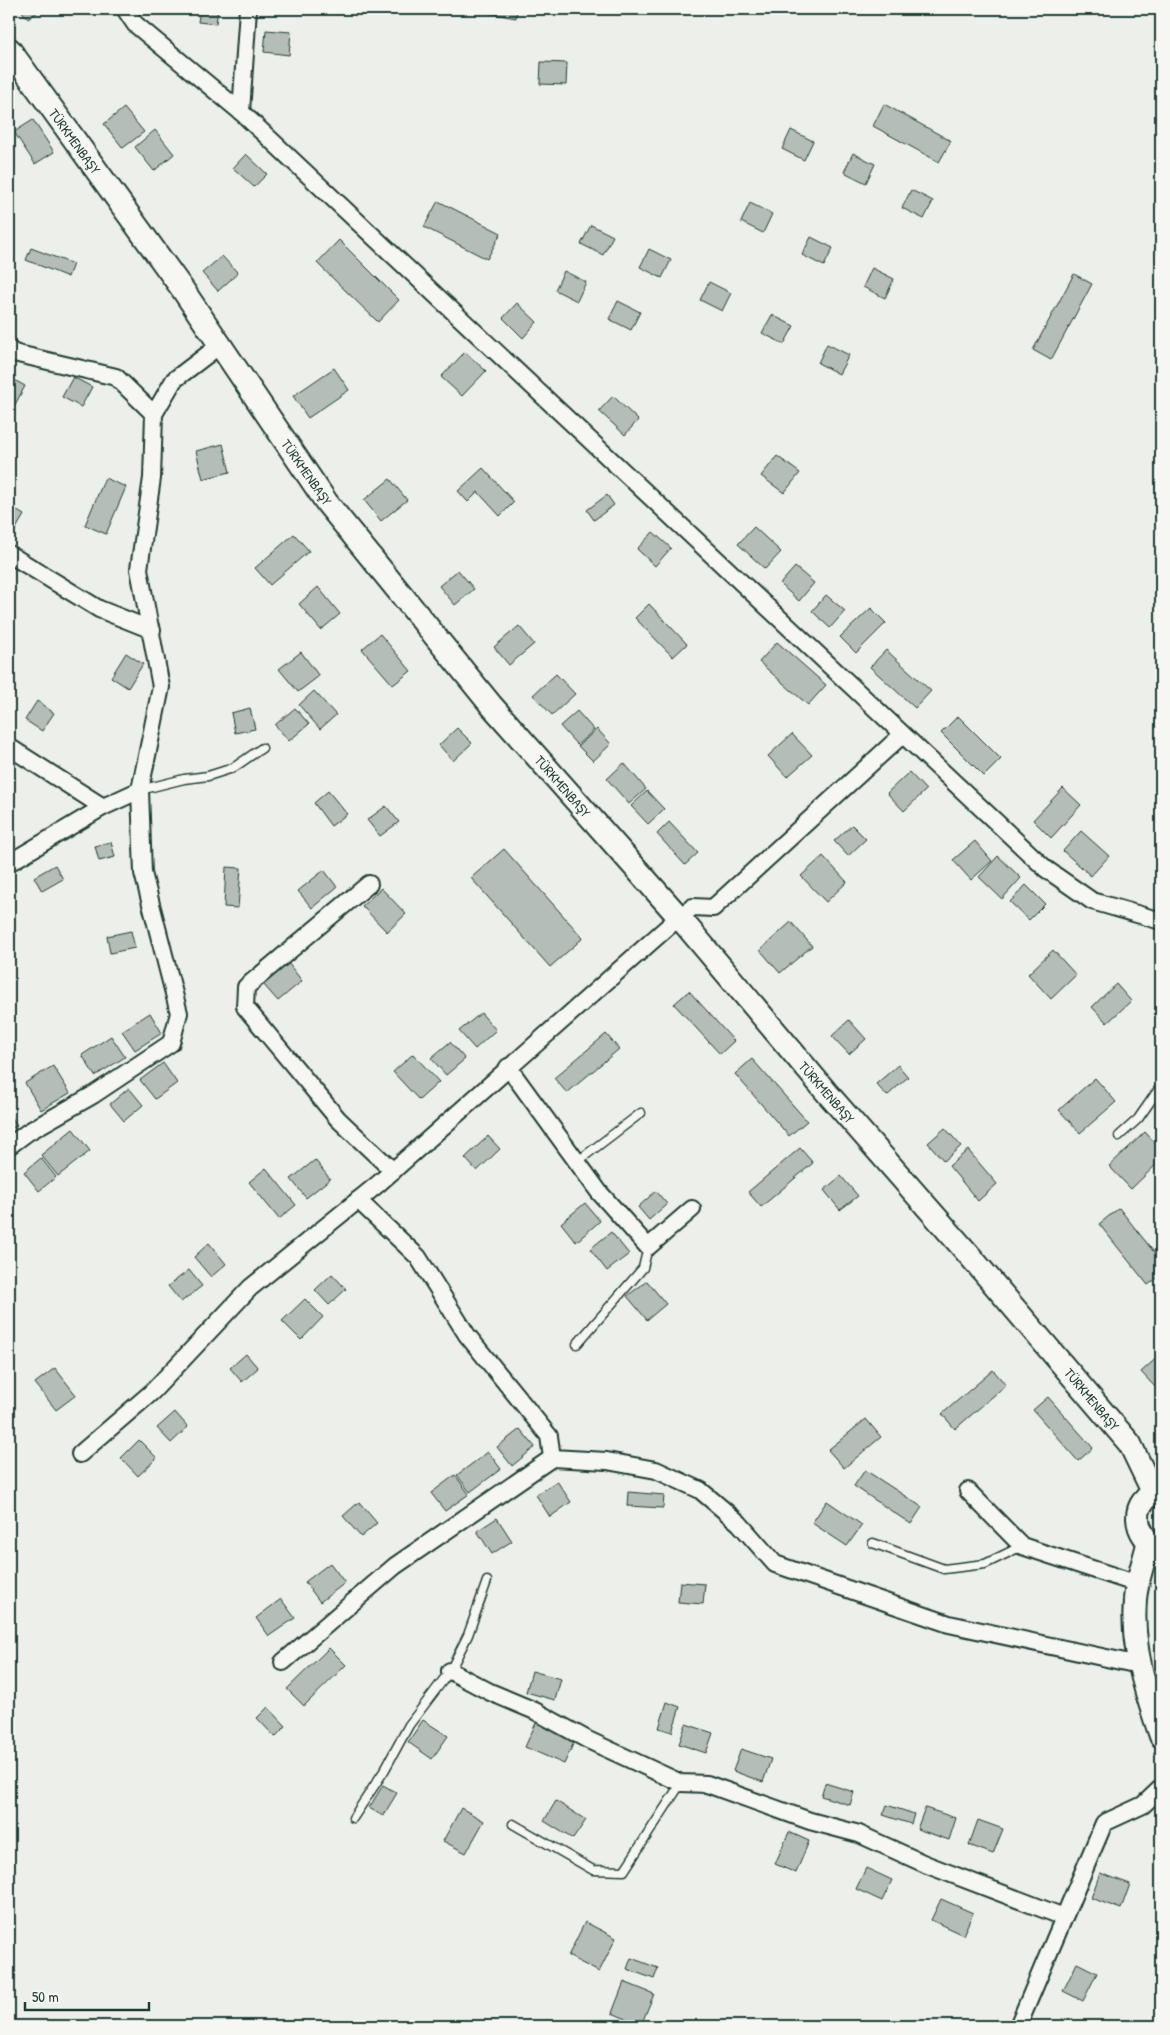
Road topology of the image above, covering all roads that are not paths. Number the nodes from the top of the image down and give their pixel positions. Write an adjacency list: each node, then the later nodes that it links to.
1 (125, 9): 4 (street)
2 (248, 9): 4 (street)
3 (9, 49): 5 (street, TÜRKMENBAŞY)
4 (241, 112): 10 (street)
5 (220, 345): 7 (street); 17 (street, TÜRKMENBAŞY)
6 (9, 349): 7 (street)
7 (154, 414): 9 (street)
8 (9, 554): 9 (street)
9 (152, 630): 13 (street)
10 (902, 735): 17 (street); 18 (street)
11 (9, 748): 14 (street)
12 (262, 748): 13 (lane)
13 (140, 790): 14 (street); 23 (street)
14 (103, 807): 15 (street)
15 (9, 863)
16 (369, 884): 25 (street)
17 (678, 917): 19 (street); 33 (street, TÜRKMENBAŞY)
18 (1161, 921)
19 (508, 1068): 24 (street); 25 (street)
20 (1161, 1086): 22 (lane)
21 (641, 1113): 24 (lane)
22 (1119, 1136)
23 (9, 1146)
24 (578, 1161): 28 (street)
25 (392, 1171): 26 (street)
26 (358, 1200): 30 (street); 31 (street)
27 (692, 1209): 28 (street)
28 (648, 1247): 29 (lane)
29 (577, 1344)
30 (80, 1454)
31 (552, 1458): 39 (street); 40 (street)
32 (968, 1491): 35 (street)
33 (1157, 1491): 36 (street)
34 (873, 1543): 35 (lane)
35 (1022, 1546): 38 (street)
36 (1155, 1547): 38 (street)
37 (487, 1581): 41 (lane)
38 (1138, 1584): 40 (street)
39 (283, 1662)
40 (1139, 1665): 42 (street)
41 (450, 1670): 43 (street); 45 (lane)
42 (1161, 1736)
43 (681, 1783): 46 (lane); 47 (street)
44 (1161, 1788): 47 (street)
45 (353, 1818)
46 (512, 1824)
47 (1064, 1916): 48 (street)
48 (1018, 2026)

